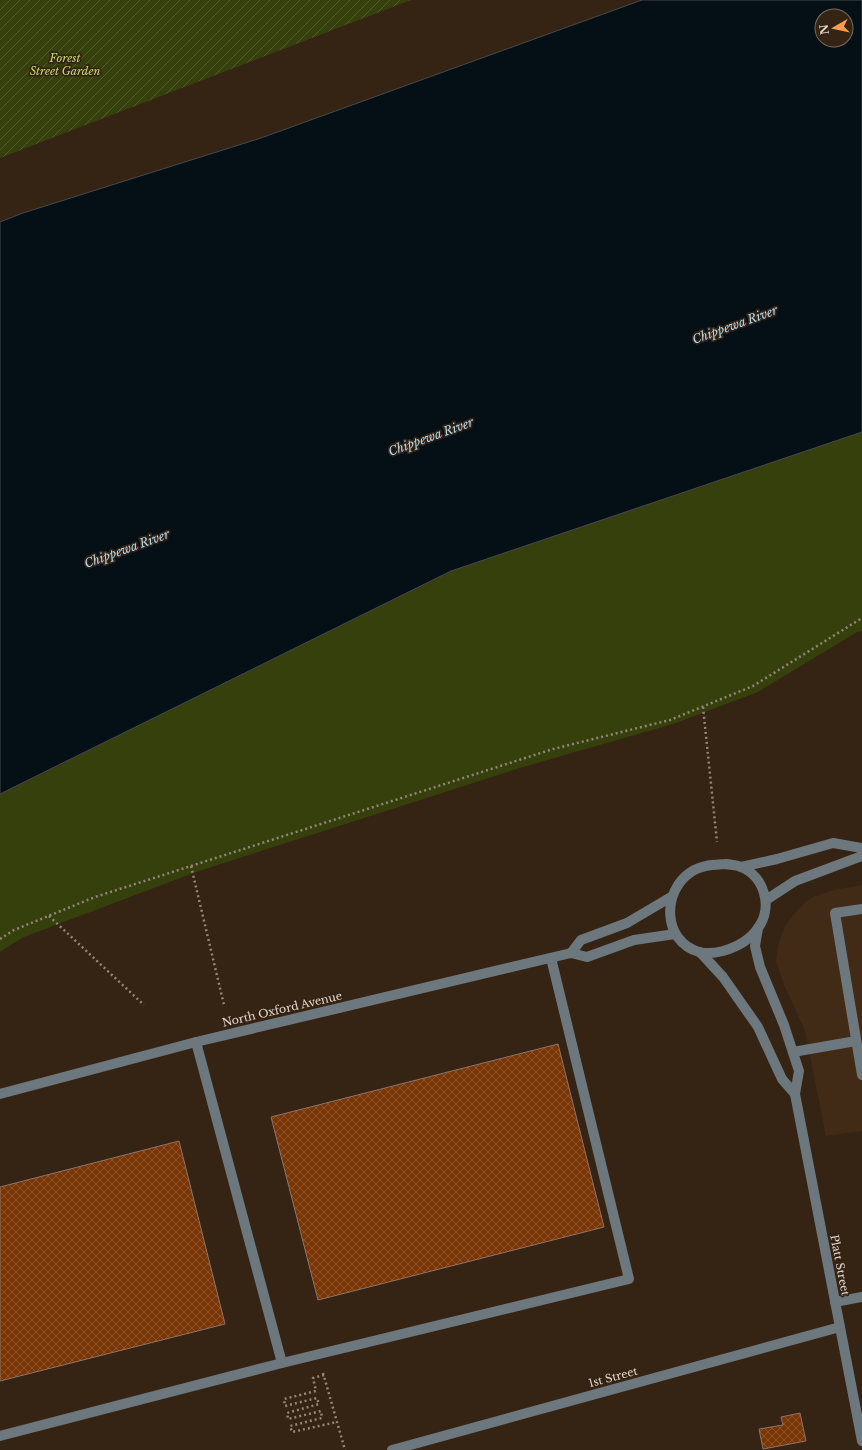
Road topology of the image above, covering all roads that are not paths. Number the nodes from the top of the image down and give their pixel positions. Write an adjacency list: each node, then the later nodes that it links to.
1 (862, 848): 3 (street)
2 (862, 856): 5 (street)
3 (741, 867): 4 (street); 5 (street)
4 (671, 897): 8 (street); 10 (street)
5 (766, 900): 7 (street)
6 (862, 909): 12 (street)
7 (758, 928): 9 (street); 14 (street, Platt Street)
8 (675, 934): 9 (street); 10 (street, North Oxford Avenue)
9 (700, 952): 17 (street, Platt Street)
10 (571, 953): 11 (street, North Oxford Avenue)
11 (551, 958): 13 (street, North Oxford Avenue); 21 (street)
12 (856, 1041): 14 (street); 15 (street)
13 (196, 1042): 16 (street, North Oxford Avenue); 21 (street)
14 (793, 1052): 17 (street, Platt Street)
15 (862, 1075)
16 (0, 1094)
17 (795, 1094): 19 (street, Platt Street)
18 (862, 1297): 19 (street)
19 (835, 1302): 20 (street, Platt Street)
20 (840, 1327): 23 (street, Platt Street); 24 (street, 1st Street)
21 (282, 1362): 22 (street)
22 (0, 1436)
23 (862, 1441)
24 (395, 1450)

